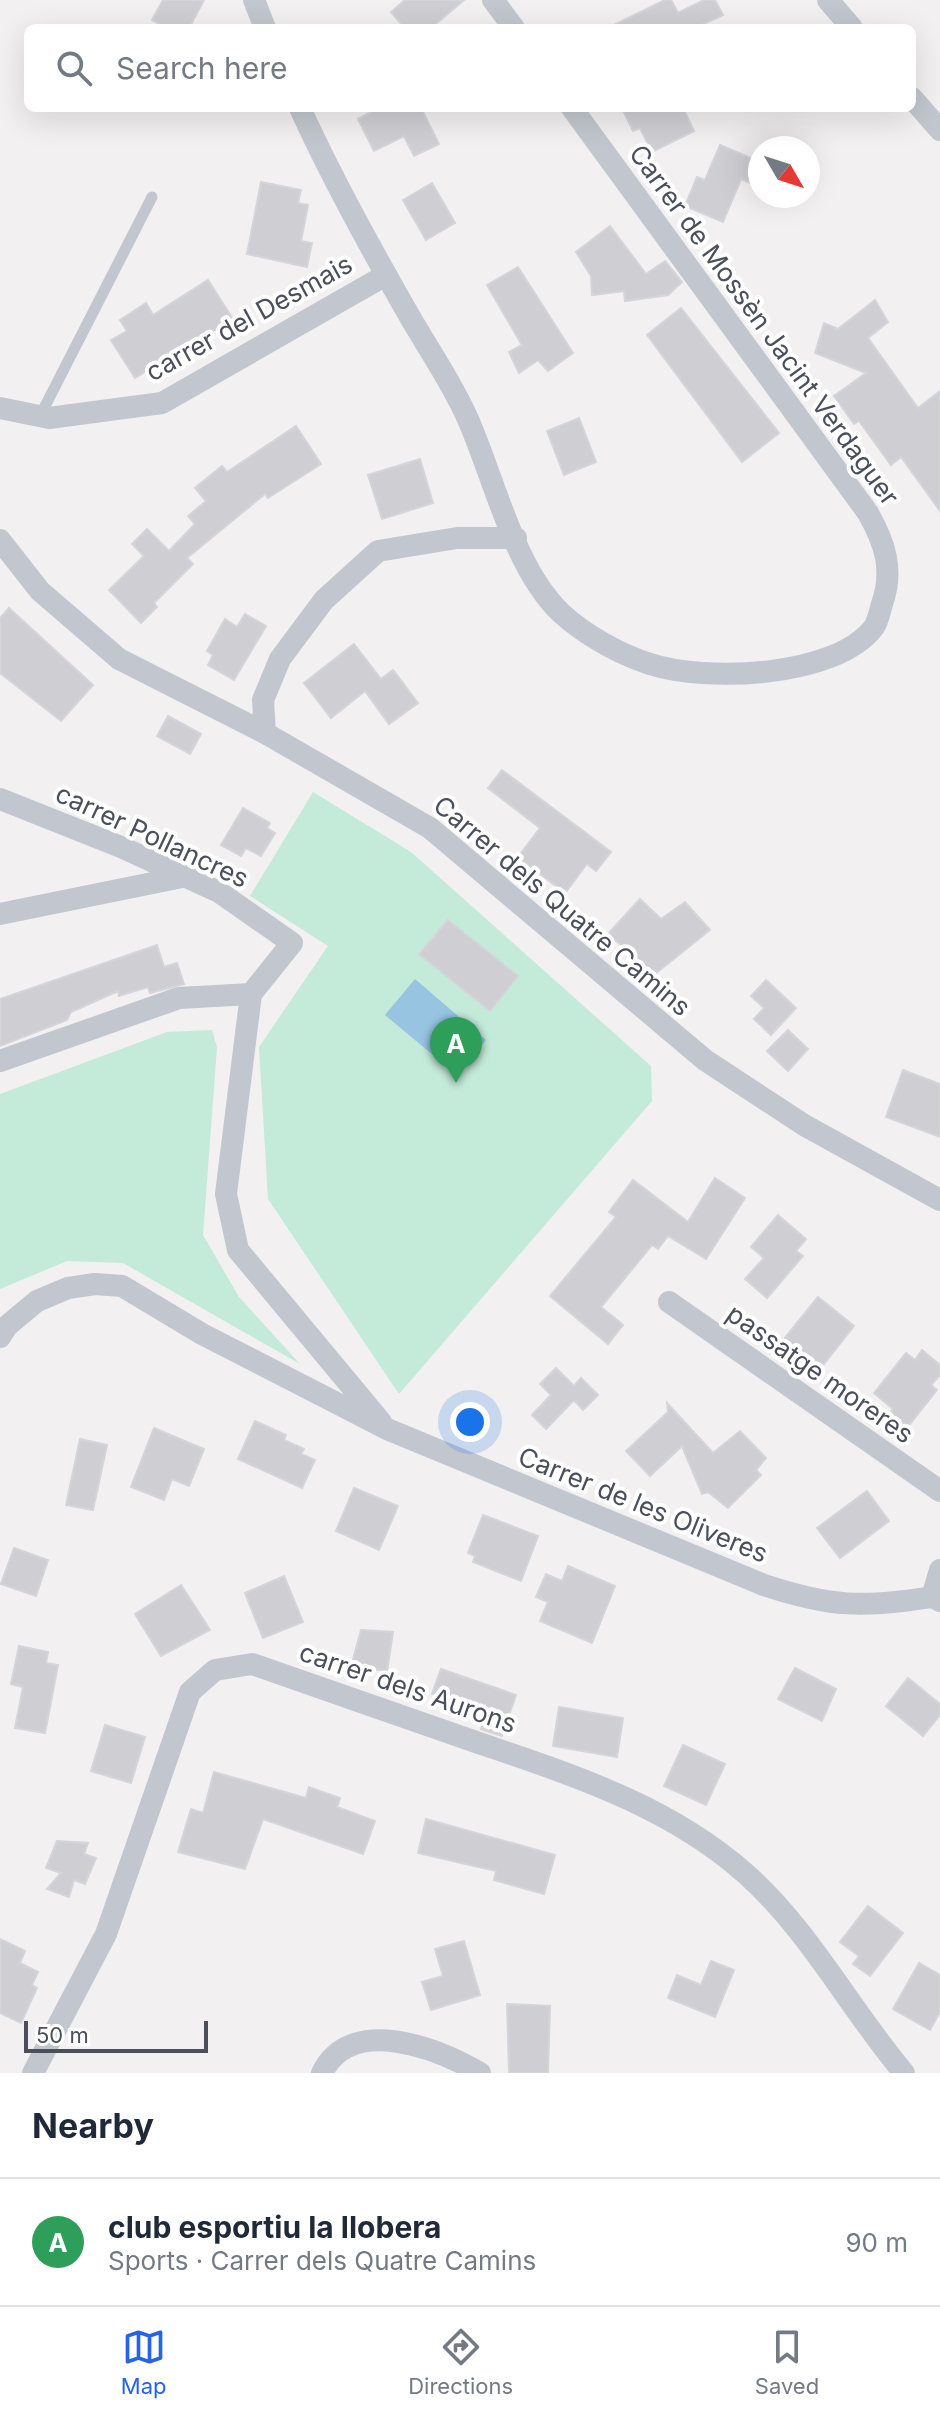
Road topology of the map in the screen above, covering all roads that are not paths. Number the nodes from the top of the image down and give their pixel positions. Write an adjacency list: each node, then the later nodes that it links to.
1 (254, 0): 4 (street)
2 (493, 0): 5 (street)
3 (835, 2): 6 (street)
4 (263, 24)
5 (511, 24)
6 (849, 24)
7 (916, 103): 10 (street)
8 (302, 112): 12 (street, carrer del Desmais)
9 (575, 112): 15 (street, Carrer de Mossèn Jacint Verdaguer)
10 (940, 130)
11 (152, 197): 14 (lane)
12 (386, 275): 14 (street, carrer del Desmais); 15 (street, Carrer de Mossèn Jacint Verdaguer)
13 (0, 408): 14 (street, carrer del Desmais)
14 (40, 416)
15 (516, 538): 17 (street)
16 (0, 540): 17 (street, Carrer dels Quatre Camins)
17 (265, 733): 25 (street, Carrer dels Quatre Camins)
18 (0, 799): 20 (street, carrer Pollancres)
19 (0, 818): 20 (street)
20 (59, 821): 21 (street, carrer Pollancres)
21 (182, 877): 22 (street); 23 (street, carrer Pollancres)
22 (0, 914)
23 (251, 994): 24 (street); 28 (street)
24 (0, 1061)
25 (940, 1200)
26 (669, 1302): 29 (street, passatge moreres)
27 (0, 1337): 28 (street, Carrer de les Oliveres)
28 (387, 1429): 31 (street, Carrer de les Oliveres)
29 (940, 1491)
30 (940, 1570): 31 (street)
31 (936, 1599)
32 (33, 2073): 35 (street, carrer dels Aurons)
33 (322, 2073): 34 (street)
34 (480, 2073)
35 (904, 2073)

